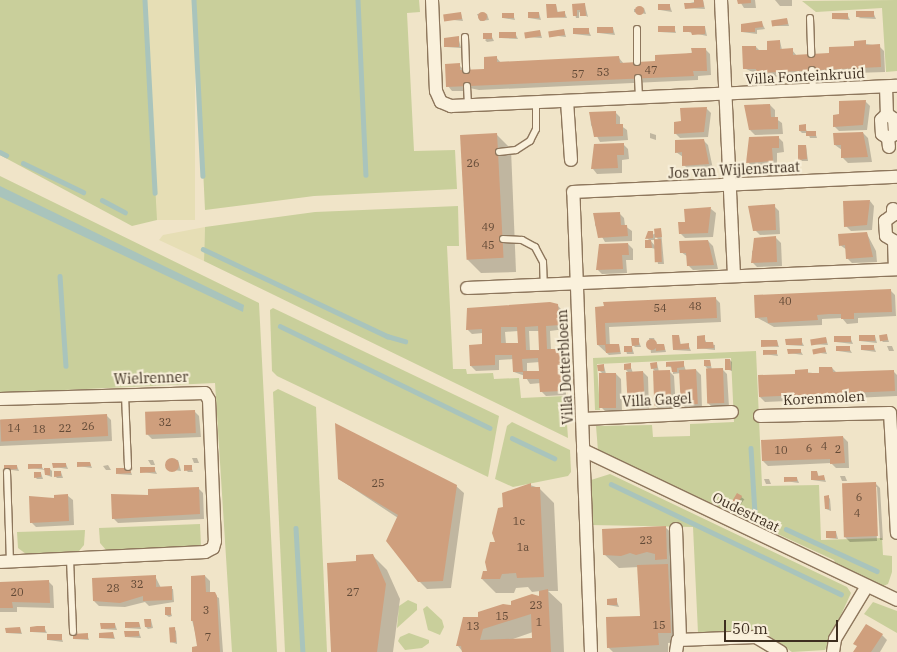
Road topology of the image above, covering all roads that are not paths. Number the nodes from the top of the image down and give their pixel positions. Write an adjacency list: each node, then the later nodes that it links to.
1 (432, 0): 18 (street, Villa Fonteinkruid)
2 (721, 0): 14 (street)
3 (810, 18): 6 (lane)
4 (636, 29): 7 (lane)
5 (465, 38): 8 (lane)
6 (811, 54)
7 (637, 62)
8 (466, 70)
9 (812, 70): 13 (lane)
10 (638, 78): 15 (lane)
11 (467, 86): 18 (lane)
12 (892, 87): 13 (street, Villa Fonteinkruid); 19 (street, Villa Fonteinkruid)
13 (813, 90): 14 (street, Villa Fonteinkruid)
14 (725, 94): 15 (street, Villa Fonteinkruid); 23 (street)
15 (639, 98): 16 (street, Villa Fonteinkruid)
16 (568, 101): 17 (street, Villa Fonteinkruid); 21 (street)
17 (536, 102): 18 (street, Villa Fonteinkruid); 20 (lane)
18 (468, 106)
19 (889, 143)
20 (499, 152)
21 (571, 160)
22 (897, 177): 23 (street, Jos van Wijlenstraat)
23 (729, 185): 24 (street, Jos van Wijlenstraat); 29 (street)
24 (573, 192): 30 (street, Villa Dotterbloem)
25 (894, 214): 27 (street)
26 (503, 239): 31 (lane)
27 (895, 240): 28 (street)
28 (896, 269): 29 (street)
29 (734, 276): 30 (street)
30 (577, 283): 31 (street); 37 (street, Villa Dotterbloem)
31 (544, 284): 32 (street)
32 (467, 288)
33 (125, 394): 34 (street, Wielrenner); 39 (lane); 43 (street, Wielrenner)
34 (0, 400)
35 (732, 412): 37 (street, Villa Gagel)
36 (760, 416): 42 (street, Korenmolen)
37 (583, 419): 38 (street, Villa Dotterbloem)
38 (583, 450): 45 (street, Oudestraat); 49 (street, Villa Dotterbloem)
39 (128, 466)
40 (7, 472): 44 (lane)
41 (676, 529): 48 (street)
42 (897, 533)
43 (70, 559): 44 (street); 47 (lane)
44 (5, 562)
45 (867, 586): 46 (street, Oudestraat); 51 (street)
46 (896, 595)
47 (73, 632)
48 (678, 644): 50 (street)
49 (591, 652)
50 (781, 652)
51 (833, 652)

